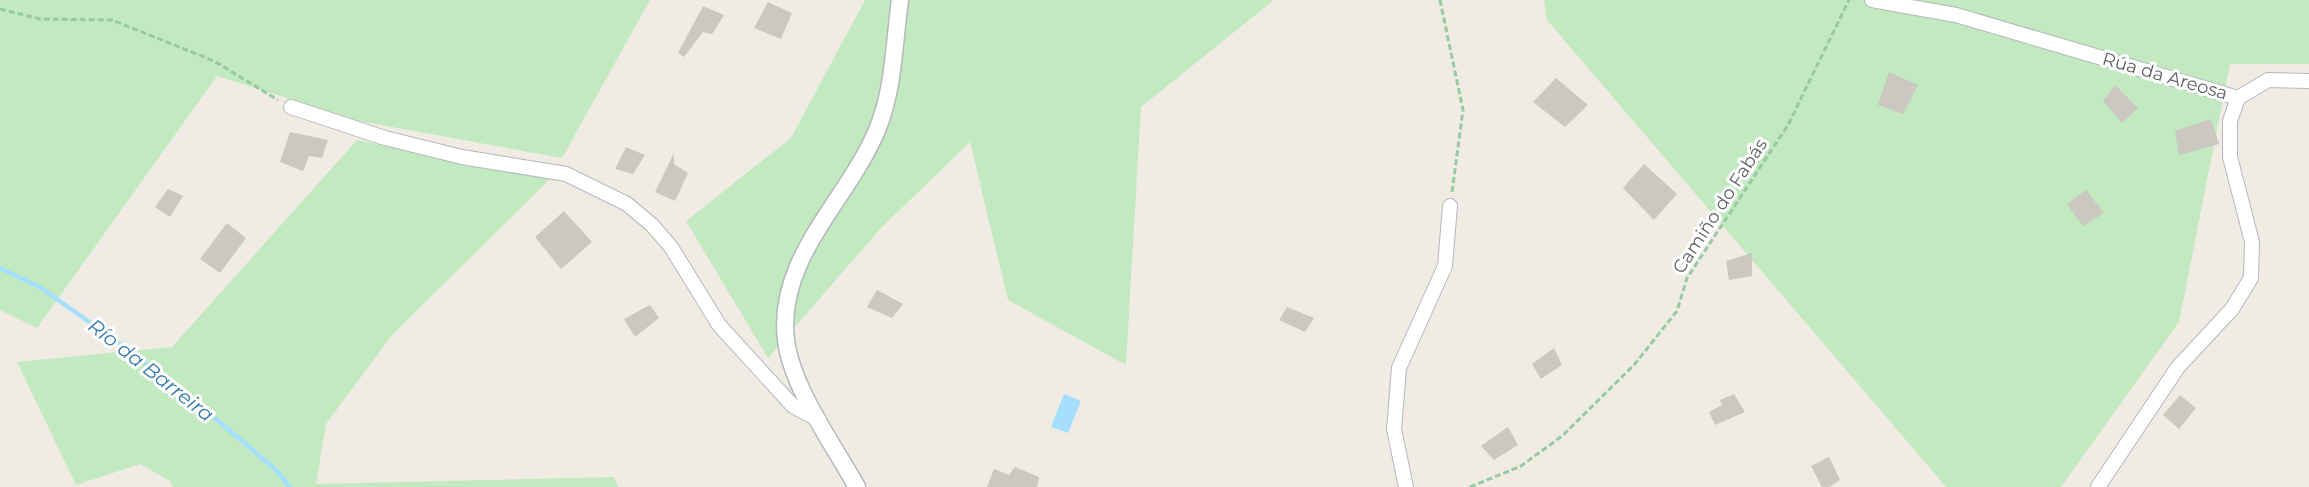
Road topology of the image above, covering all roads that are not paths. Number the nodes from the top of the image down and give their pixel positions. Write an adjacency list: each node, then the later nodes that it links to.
1 (900, 0): 7 (street)
2 (1872, 0): 4 (street, Rúa da Areosa)
3 (2309, 81): 4 (street)
4 (2238, 98): 10 (street, Rúa da Areosa)
5 (291, 107): 7 (street)
6 (1450, 206): 9 (street)
7 (819, 420): 8 (street)
8 (857, 487)
9 (1406, 487)
10 (2098, 487)

